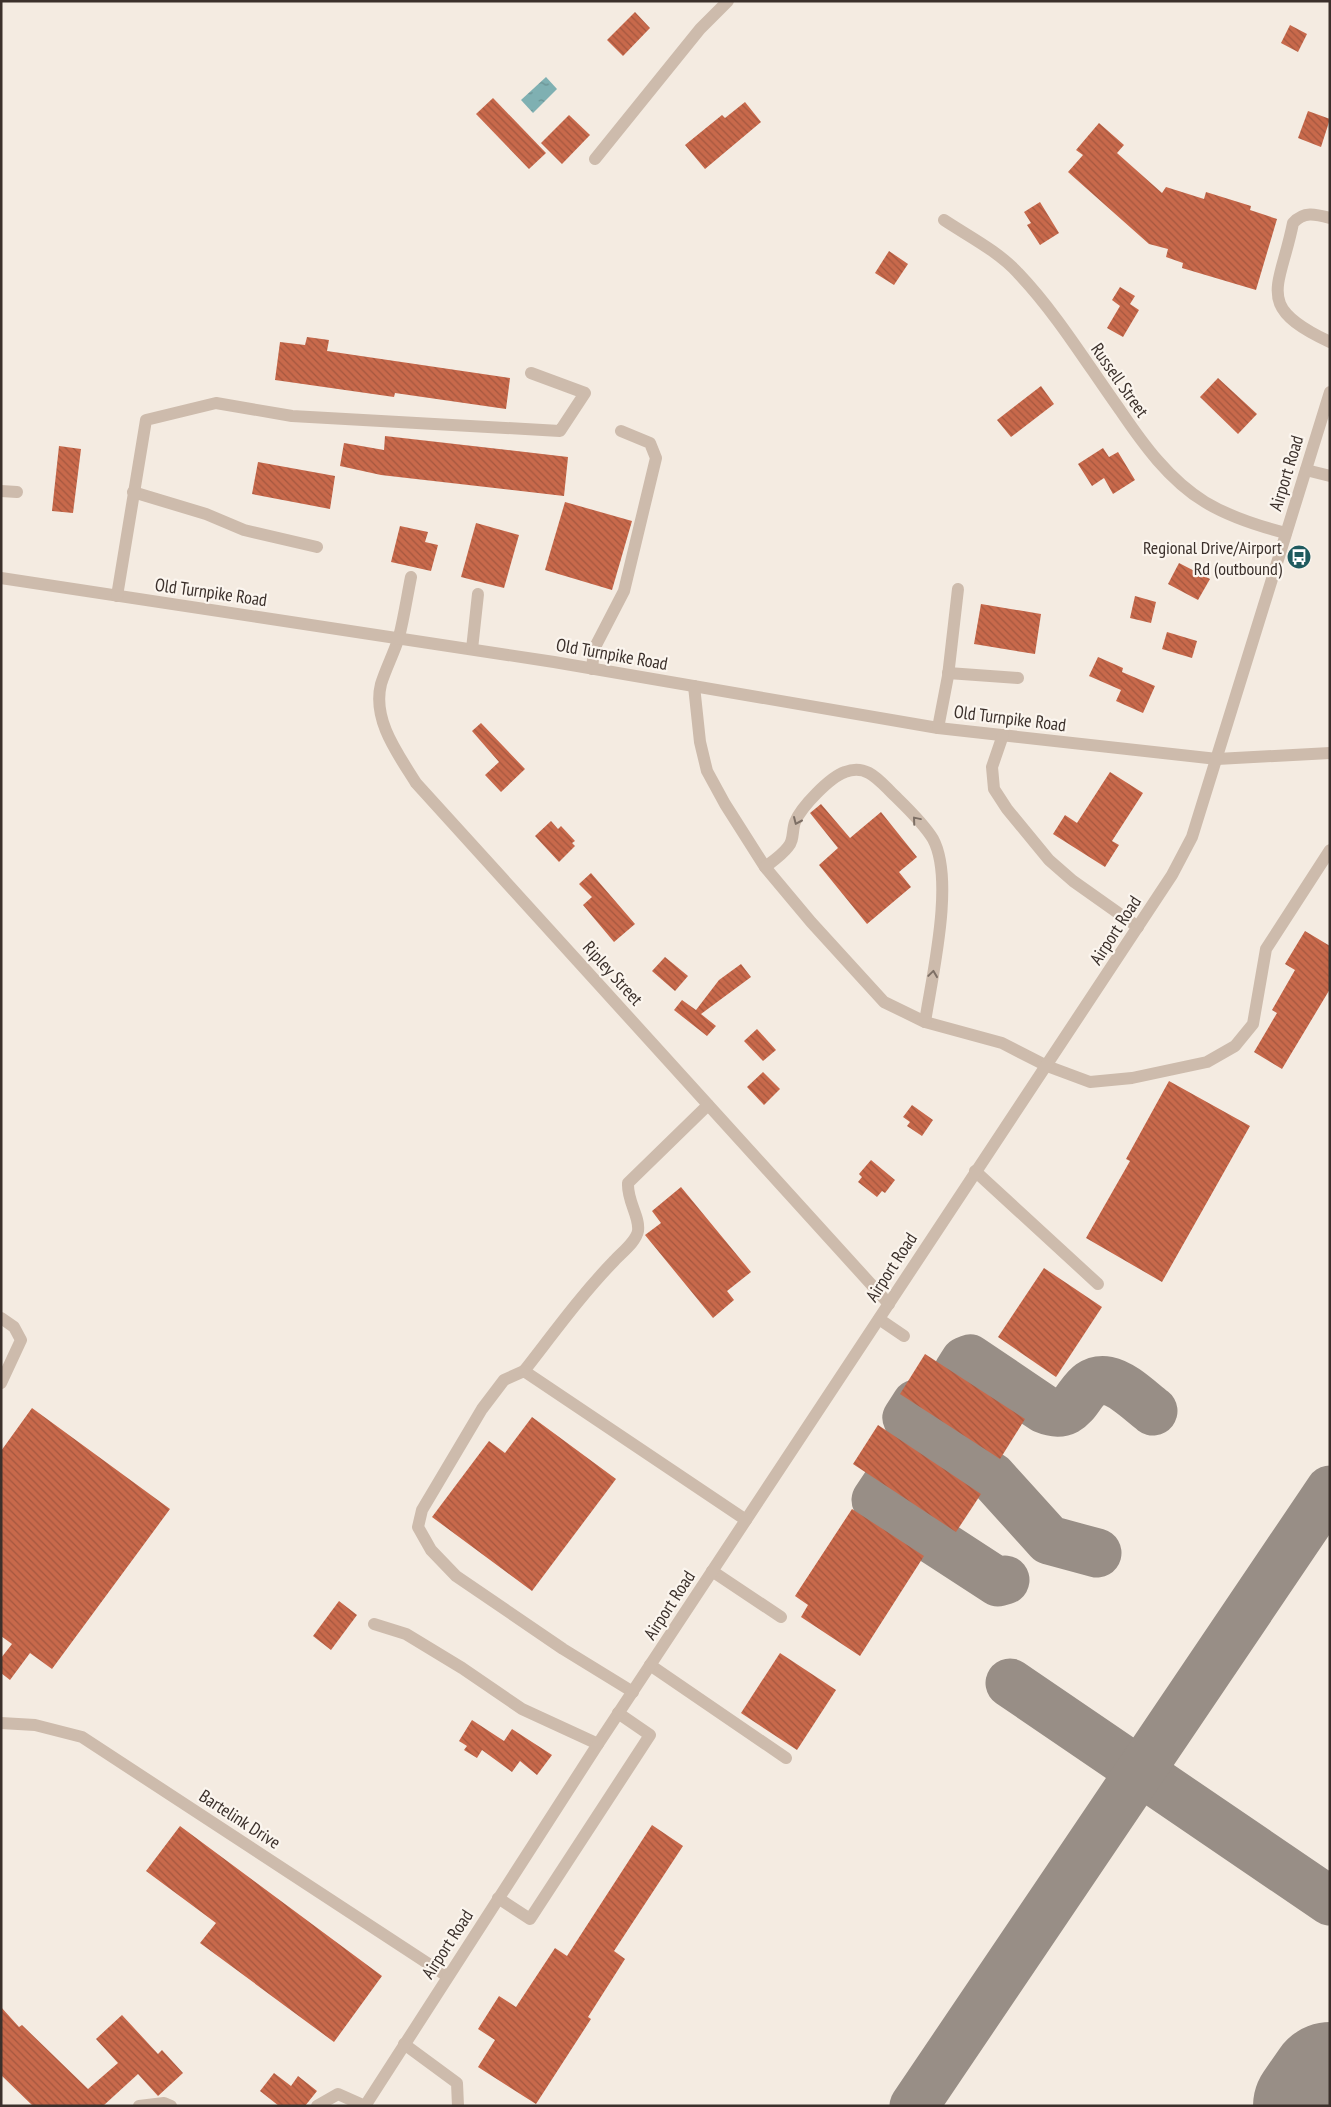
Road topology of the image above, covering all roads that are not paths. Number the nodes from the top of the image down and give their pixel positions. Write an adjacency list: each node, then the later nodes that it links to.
1 (728, 1): 2 (street)
2 (595, 159)
3 (1330, 218): 5 (street)
4 (944, 220): 14 (street, Russell Street)
5 (1330, 342)
6 (531, 373): 13 (street)
7 (1330, 392): 9 (street, Airport Road)
8 (620, 431): 23 (street)
9 (1306, 470): 10 (street); 14 (street, Airport Road)
10 (1330, 476)
11 (1, 491): 12 (street)
12 (17, 492)
13 (133, 492): 15 (street); 20 (street)
14 (1286, 533): 30 (street, Airport Road)
15 (317, 547)
16 (411, 577): 21 (street, Ripley Street)
17 (1, 578): 20 (street, Old Turnpike Road)
18 (958, 589): 24 (street)
19 (478, 594): 22 (street)
20 (117, 596): 21 (street, Old Turnpike Road)
21 (398, 637): 22 (street, Old Turnpike Road); 36 (street, Ripley Street)
22 (472, 649): 23 (street, Old Turnpike Road)
23 (592, 669): 26 (street, Old Turnpike Road)
24 (948, 673): 25 (street); 27 (street)
25 (1018, 678)
26 (694, 686): 27 (street, Old Turnpike Road); 32 (street)
27 (938, 728): 28 (street, Old Turnpike Road)
28 (1003, 736): 30 (street, Old Turnpike Road); 33 (street)
29 (1330, 753): 30 (street, Old Turnpike Road)
30 (1217, 759): 33 (street, Airport Road)
31 (1330, 850): 35 (street)
32 (765, 867): 34 (street); 34 (street, one-way to 32)
33 (1138, 927): 35 (street, Airport Road)
34 (925, 1022): 35 (street)
35 (1047, 1066): 37 (street, Airport Road)
36 (708, 1105): 39 (street, Ripley Street); 43 (street)
37 (975, 1171): 38 (street); 39 (street, Airport Road)
38 (1098, 1284)
39 (888, 1304): 41 (street, Airport Road)
40 (1, 1318): 44 (street)
41 (878, 1319): 42 (street); 45 (street, Airport Road)
42 (904, 1336)
43 (524, 1371): 45 (street); 50 (street)
44 (1, 1383)
45 (746, 1520): 46 (street, Airport Road)
46 (712, 1571): 47 (street); 49 (street, Airport Road)
47 (781, 1617)
48 (374, 1624): 53 (street)
49 (650, 1665): 50 (street, Airport Road); 54 (street)
50 (633, 1692): 51 (street, Airport Road)
51 (618, 1714): 53 (street, Airport Road); 55 (street)
52 (1, 1723): 56 (street, Bartelink Drive)
53 (598, 1744): 55 (street, Airport Road)
54 (786, 1758)
55 (498, 1898): 56 (street, Airport Road)
56 (447, 1976): 57 (street, Airport Road)
57 (404, 2044): 61 (street, Airport Road); 62 (street)
58 (139, 2106): 59 (street)
59 (171, 2106)
60 (317, 2106): 61 (street)
61 (365, 2106)
62 (458, 2106)

